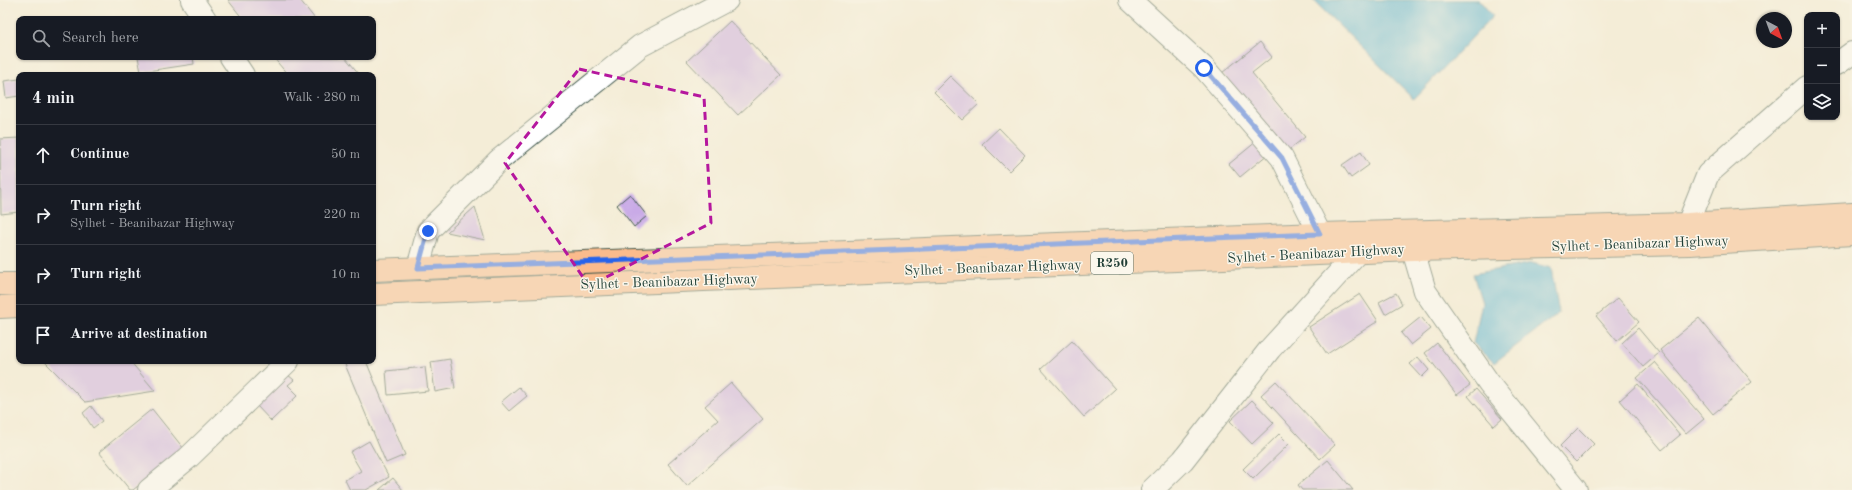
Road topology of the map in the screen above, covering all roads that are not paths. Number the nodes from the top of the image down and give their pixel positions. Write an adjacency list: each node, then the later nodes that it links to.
1 (192, 0): 4 (street)
2 (727, 0): 16 (street)
3 (1130, 0): 12 (street)
4 (203, 16)
5 (1852, 53): 7 (street)
6 (233, 60): 8 (street)
7 (1840, 62)
8 (242, 72)
9 (1804, 89): 11 (street)
10 (1852, 214): 11 (main road, Sylhet - Beanibazar Highway / R250)
11 (1688, 224): 12 (main road, Sylhet - Beanibazar Highway / R250)
12 (1320, 234): 16 (main road, Sylhet - Beanibazar Highway / R250)
13 (1852, 234): 14 (main road, Sylhet - Beanibazar Highway / R250)
14 (1413, 250): 15 (main road, Sylhet - Beanibazar Highway / R250); 26 (street)
15 (1357, 252): 20 (main road, Sylhet - Beanibazar Highway / R250); 25 (street)
16 (418, 268): 17 (main road, Sylhet - Beanibazar Highway / R250)
17 (376, 270)
18 (0, 284): 19 (main road)
19 (16, 284)
20 (376, 294)
21 (16, 306): 22 (main road)
22 (0, 307)
23 (285, 364): 24 (street)
24 (149, 490)
25 (1152, 490)
26 (1576, 490)

